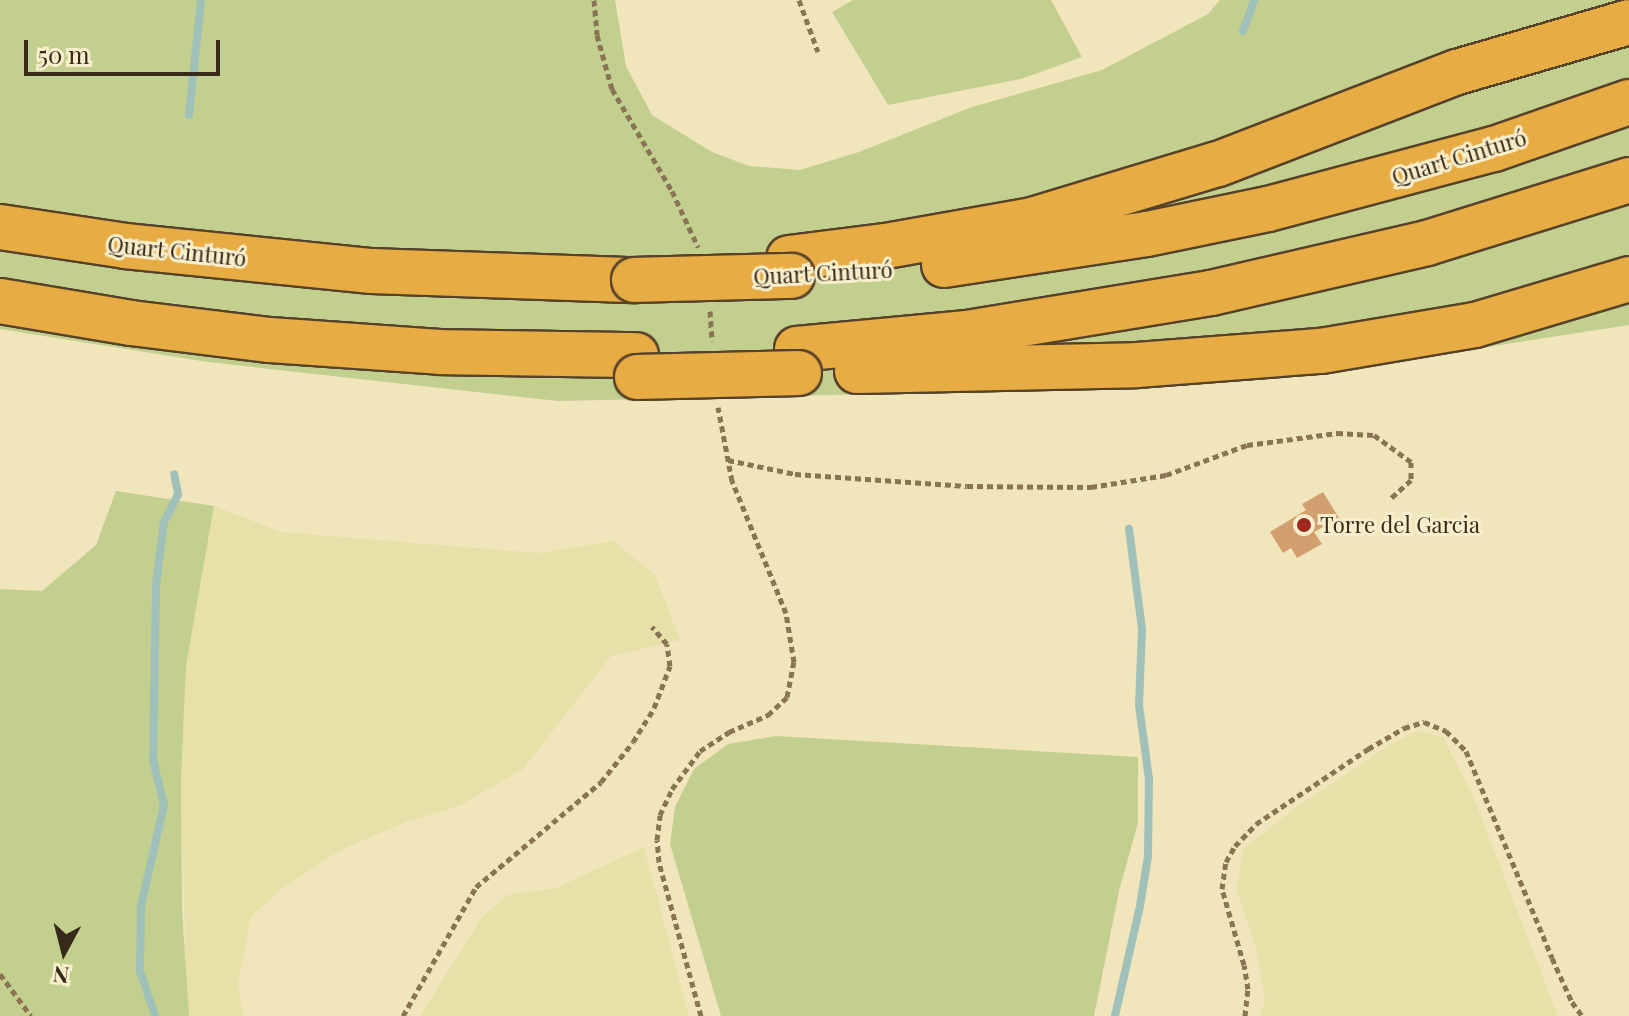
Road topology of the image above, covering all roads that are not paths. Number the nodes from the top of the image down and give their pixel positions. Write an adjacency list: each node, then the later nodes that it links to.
1 (1629, 22): 5 (highway)
2 (1629, 102): 5 (highway, Quart Cinturó)
3 (1629, 180): 8 (highway)
4 (0, 227): 5 (highway, Quart Cinturó, bridge)
5 (790, 267)
6 (1629, 279): 8 (highway)
7 (0, 301): 8 (highway)
8 (798, 361)

